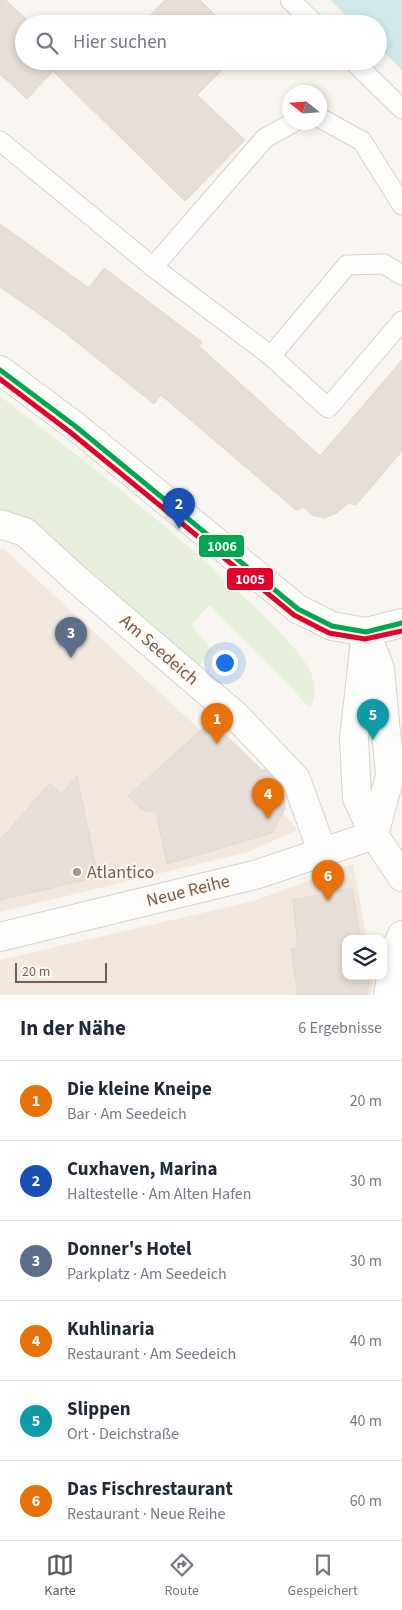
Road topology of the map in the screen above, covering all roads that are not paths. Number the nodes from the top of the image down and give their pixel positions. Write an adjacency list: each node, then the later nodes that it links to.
1 (290, 0): 2 (lane)
2 (305, 15)
3 (362, 70): 4 (lane)
4 (402, 109)
5 (327, 122): 8 (lane)
6 (282, 129): 9 (lane)
7 (0, 140): 9 (lane)
8 (402, 205)
9 (153, 267): 12 (lane)
10 (402, 275): 12 (lane)
11 (402, 321): 12 (lane)
12 (271, 356)
13 (0, 370): 16 (street)
14 (0, 524): 20 (street, Am Seedeich)
15 (402, 623): 16 (street)
16 (366, 632): 18 (street); 19 (street)
17 (402, 736): 18 (street)
18 (390, 774): 19 (street)
19 (374, 835): 20 (street, Neue Reihe); 21 (street)
20 (322, 851): 23 (street, Neue Reihe)
21 (402, 877)
22 (402, 935): 24 (street)
23 (0, 937)
24 (388, 995)

